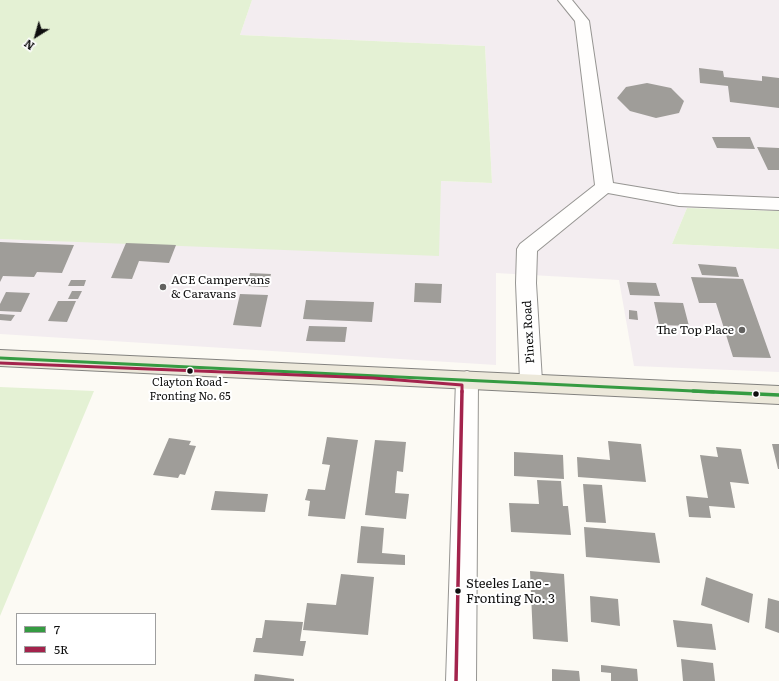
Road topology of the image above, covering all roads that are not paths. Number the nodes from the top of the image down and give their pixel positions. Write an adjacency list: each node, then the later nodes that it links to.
1 (566, 0): 2 (street)
2 (604, 187): 3 (street); 6 (street, Pinex Road)
3 (779, 204)
4 (0, 358): 5 (main road)
5 (467, 380): 6 (main road); 8 (street)
6 (531, 381): 7 (main road)
7 (779, 395)
8 (461, 681)

